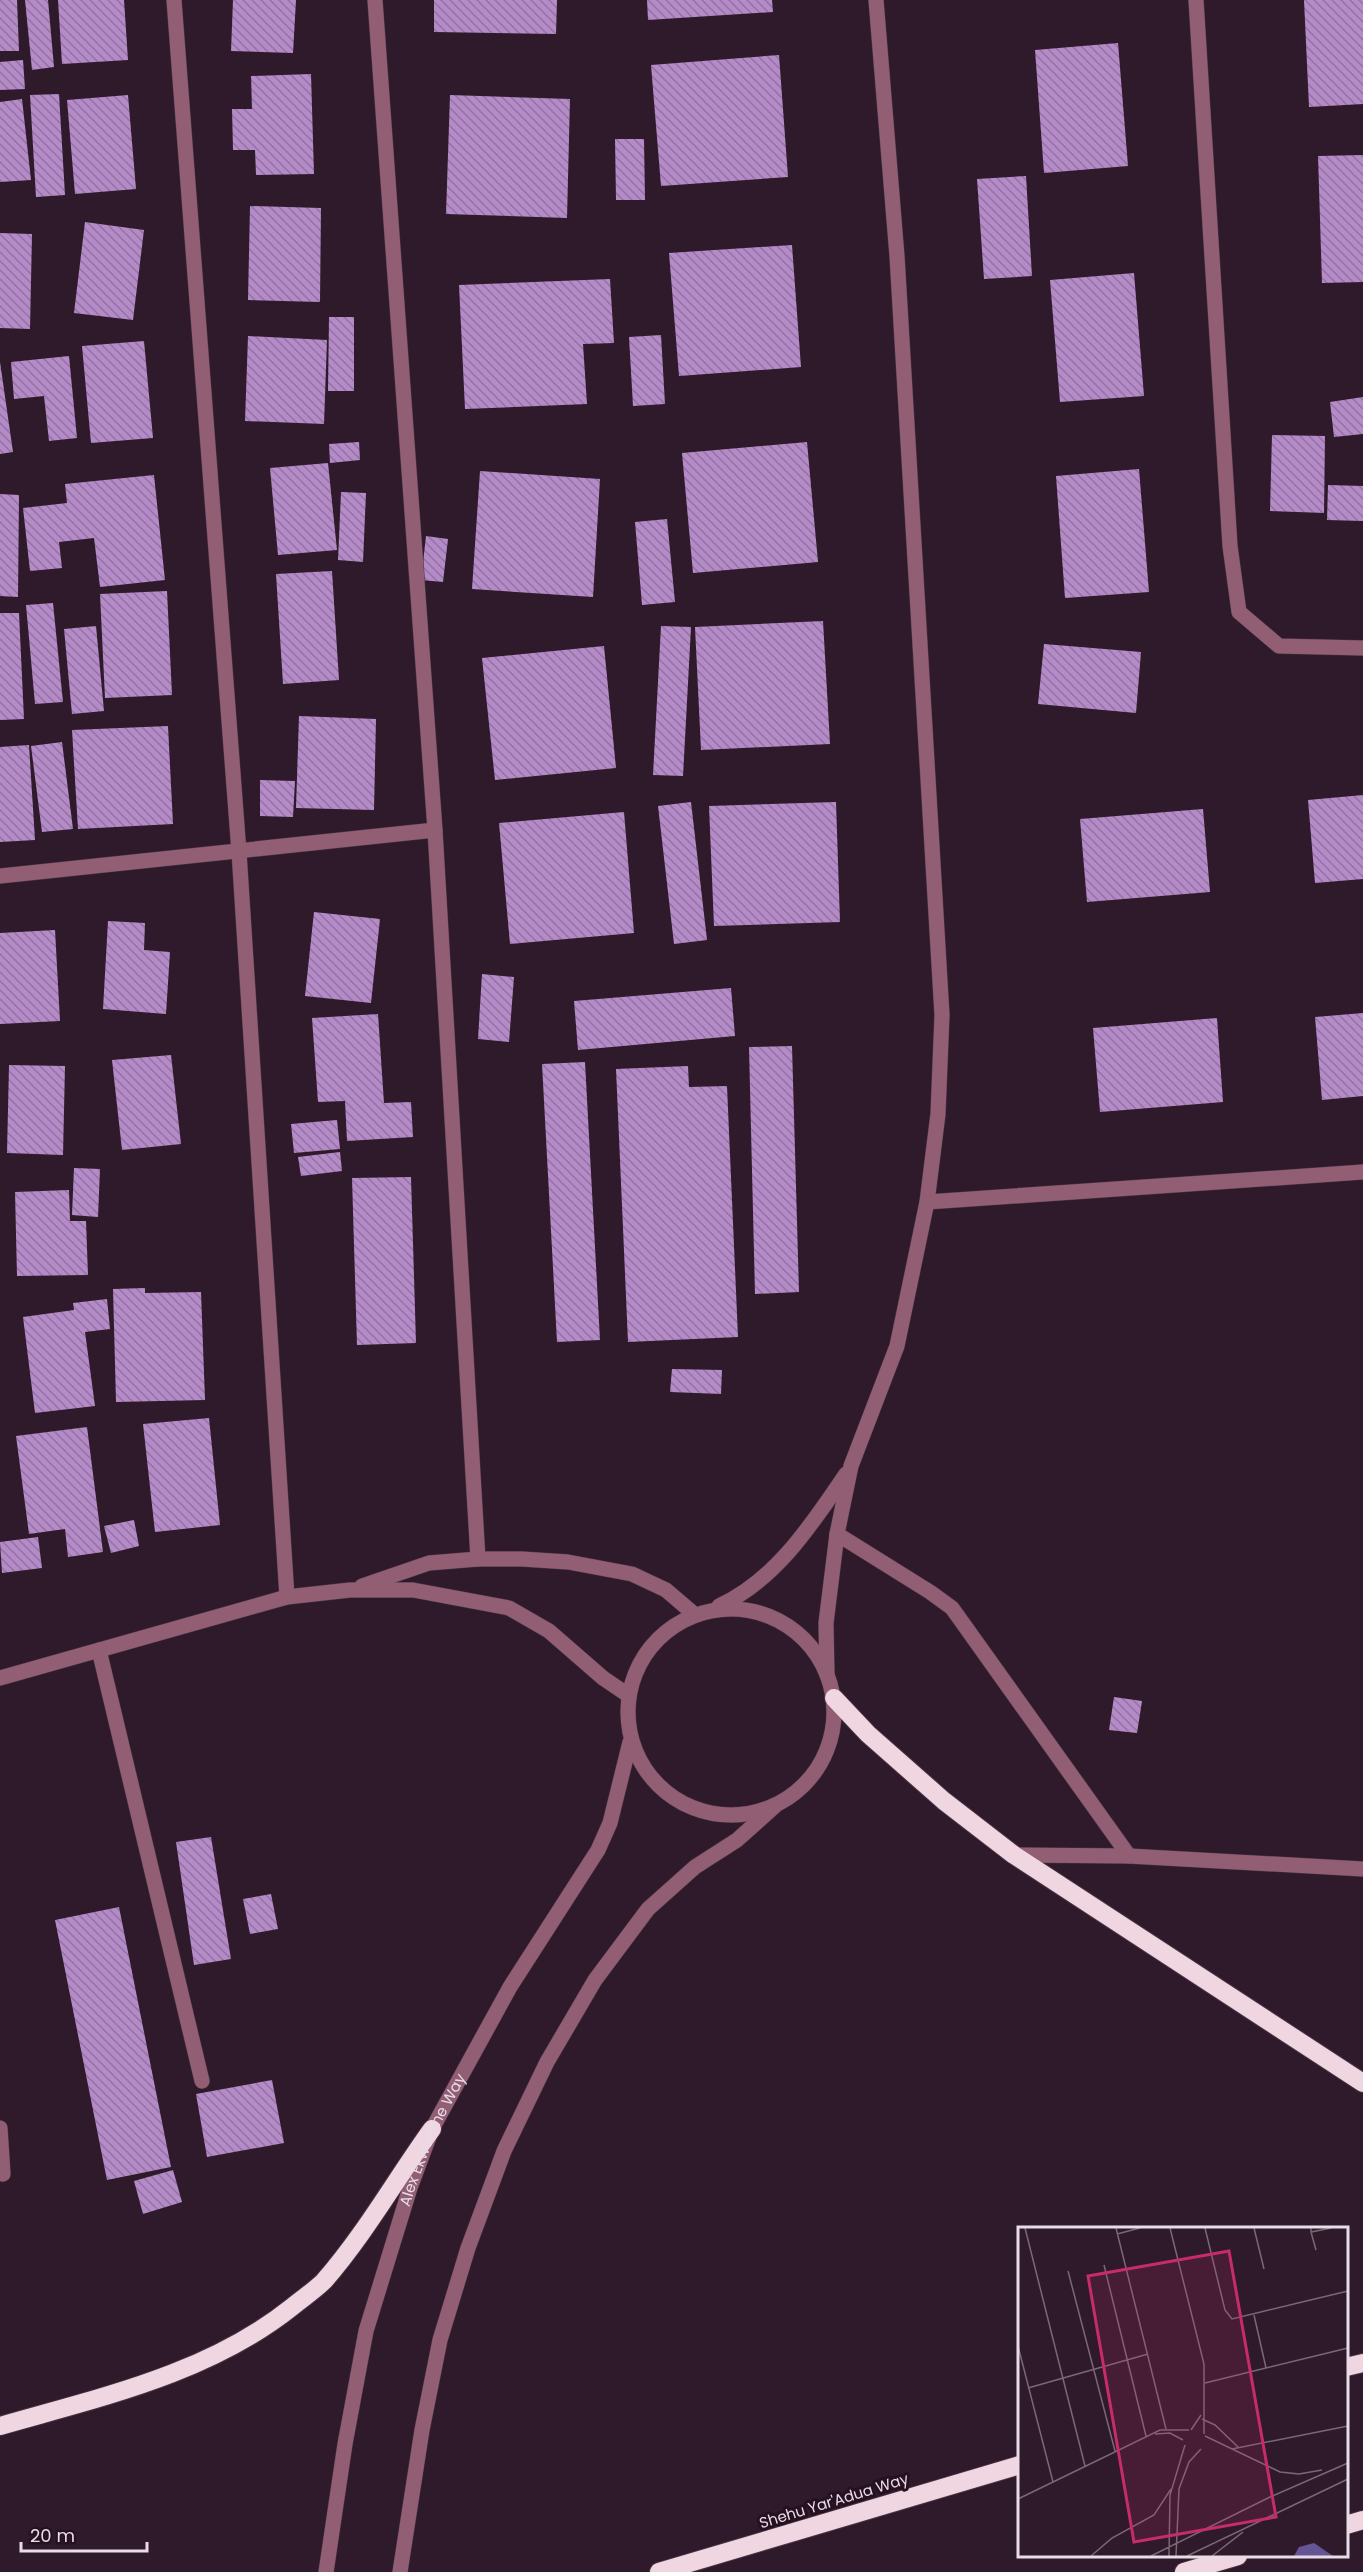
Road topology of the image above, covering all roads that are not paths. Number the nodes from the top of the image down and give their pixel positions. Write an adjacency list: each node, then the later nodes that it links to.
1 (174, 0): 7 (street)
2 (375, 0): 6 (street)
3 (876, 0): 10 (street)
4 (1196, 0): 5 (street)
5 (1363, 648)
6 (435, 830): 7 (street); 13 (street)
7 (239, 852): 8 (street); 15 (street)
8 (0, 876)
9 (1363, 1172): 10 (street)
10 (927, 1202): 11 (street)
11 (851, 1466): 12 (street); 16 (street)
12 (837, 1534): 18 (street); 25 (street)
13 (478, 1559): 14 (street); 16 (street)
14 (350, 1590): 15 (street); 20 (street)
15 (287, 1598): 17 (street)
16 (699, 1613): 18 (street); 20 (street)
17 (99, 1650): 19 (street); 27 (street)
18 (827, 1675): 21 (street)
19 (0, 1678)
20 (627, 1695): 22 (street)
21 (834, 1698): 23 (street); 24 (highway)
22 (630, 1742): 23 (street); 30 (street, Alex Ekwueme Way)
23 (775, 1806): 41 (street)
24 (1014, 1856): 25 (street); 28 (highway)
25 (1129, 1856): 26 (street)
26 (1363, 1869)
27 (202, 2081)
28 (1363, 2083)
29 (0, 2128): 31 (street)
30 (432, 2129): 34 (highway); 40 (street, Alex Ekwueme Way)
31 (3, 2174)
32 (1363, 2363): 33 (highway)
33 (1348, 2367)
34 (0, 2426)
35 (1018, 2465): 42 (highway, Shehu Yar'Adua Way)
36 (1363, 2520): 37 (highway)
37 (1348, 2525)
38 (1235, 2557): 43 (highway)
39 (1245, 2557): 44 (highway)
40 (326, 2572)
41 (400, 2572)
42 (659, 2572)
43 (1184, 2572)
44 (1212, 2572)

